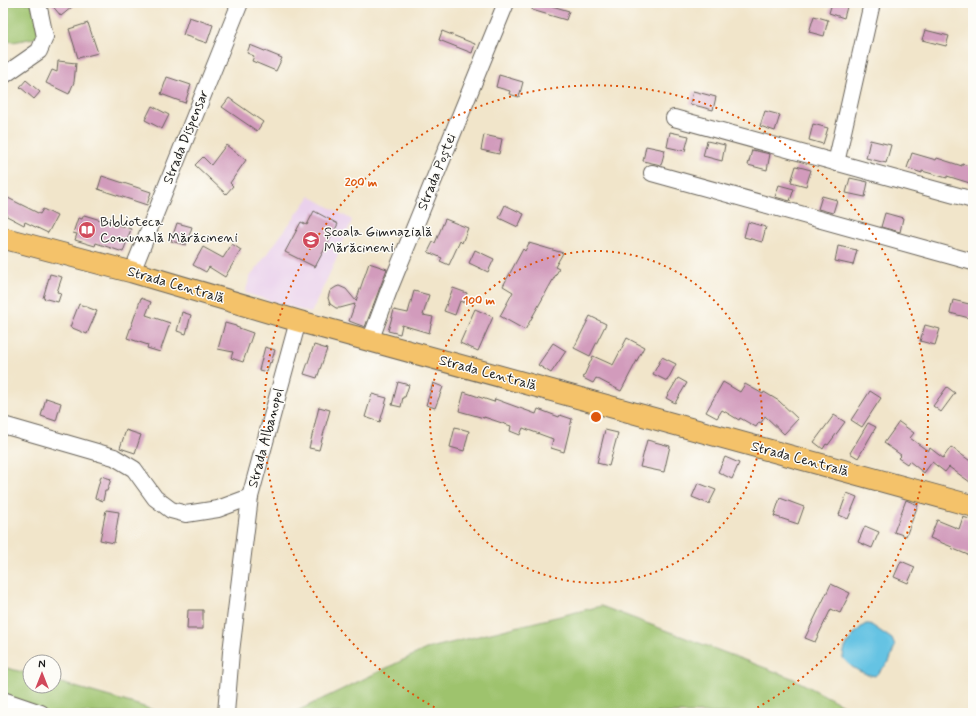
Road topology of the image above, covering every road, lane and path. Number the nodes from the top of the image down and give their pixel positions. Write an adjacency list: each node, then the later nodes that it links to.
1 (38, 3): 5 (street)
2 (240, 3): 12 (street, Strada Dispensar)
3 (506, 3): 14 (street, Strada Poștei)
4 (872, 3): 7 (street)
5 (3, 76)
6 (674, 118): 7 (street)
7 (836, 163): 9 (street)
8 (652, 172): 11 (street)
9 (973, 200)
10 (3, 238): 12 (main road, Strada Centrală)
11 (973, 262)
12 (132, 272): 13 (main road, Strada Centrală)
13 (298, 321): 14 (main road, Strada Centrală); 16 (street, Strada Albanopol)
14 (370, 341): 17 (main road, Strada Centrală)
15 (3, 426): 16 (street, Strada Albanopol)
16 (250, 497): 20 (street)
17 (973, 506)
18 (3, 700): 19 (street)
19 (41, 713)
20 (226, 713)

